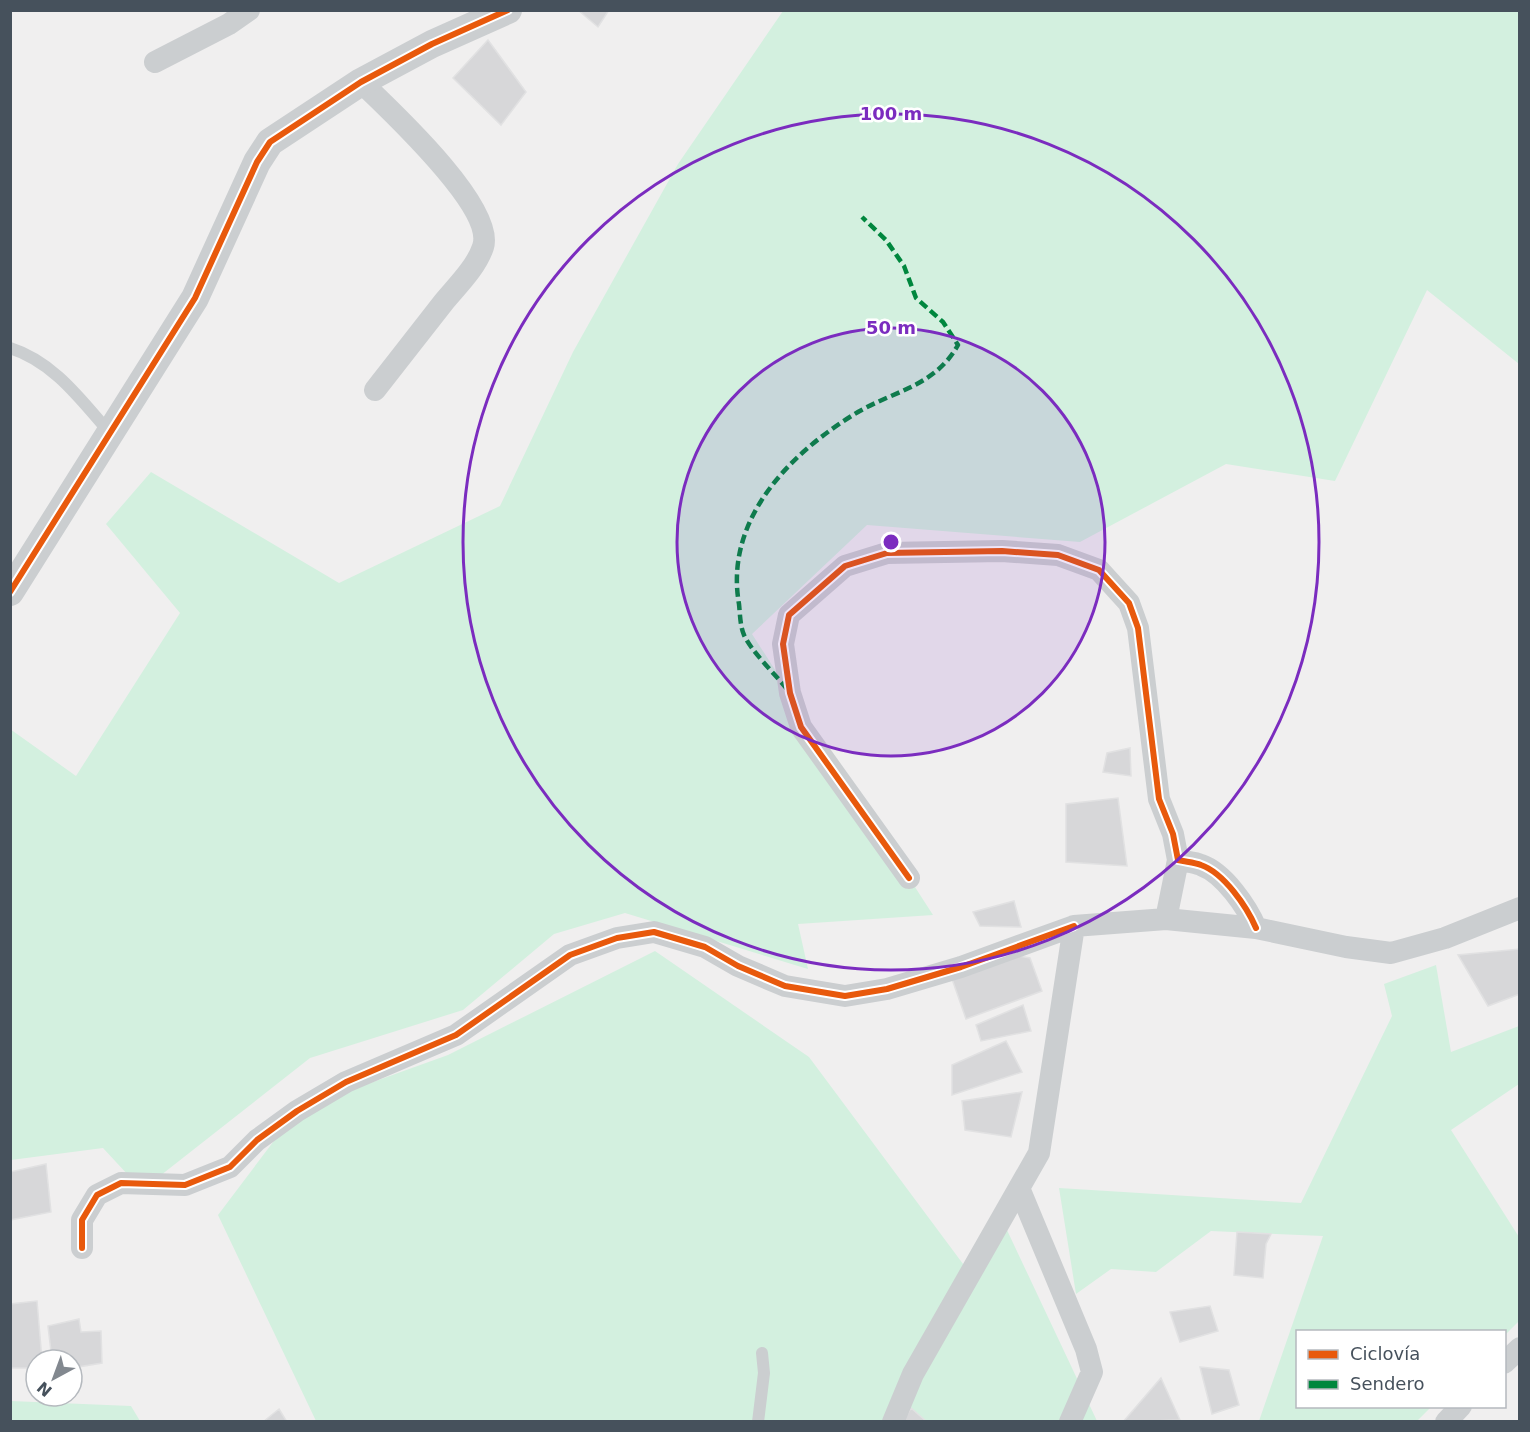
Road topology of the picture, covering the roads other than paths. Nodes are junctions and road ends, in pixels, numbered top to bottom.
1 (249, 10) edge
2 (508, 10) edge
3 (155, 62) dead end
4 (361, 82) junction
5 (10, 348) edge
6 (375, 390) dead end
7 (110, 433) junction
8 (10, 592) edge
9 (1178, 860) junction
10 (909, 878) dead end
11 (1520, 908) edge
12 (1167, 920) junction
13 (1074, 926) junction
14 (1256, 928) junction
15 (1019, 1188) junction
16 (82, 1248) dead end
17 (1520, 1348) edge
18 (762, 1353) dead end
19 (1506, 1361) edge
20 (1460, 1408) edge
21 (758, 1422) edge
22 (893, 1422) edge
23 (1070, 1422) edge
24 (1446, 1422) edge

1 - 3 street
2 - 4 street
4 - 6 street
4 - 7 street
5 - 7 lane
7 - 8 street
9 - 10 street
9 - 12 street
9 - 14 street
11 - 14 street
12 - 13 street
12 - 14 street
13 - 15 street
13 - 16 street
15 - 22 street
15 - 23 street
17 - 19 street
18 - 21 lane
20 - 24 street

